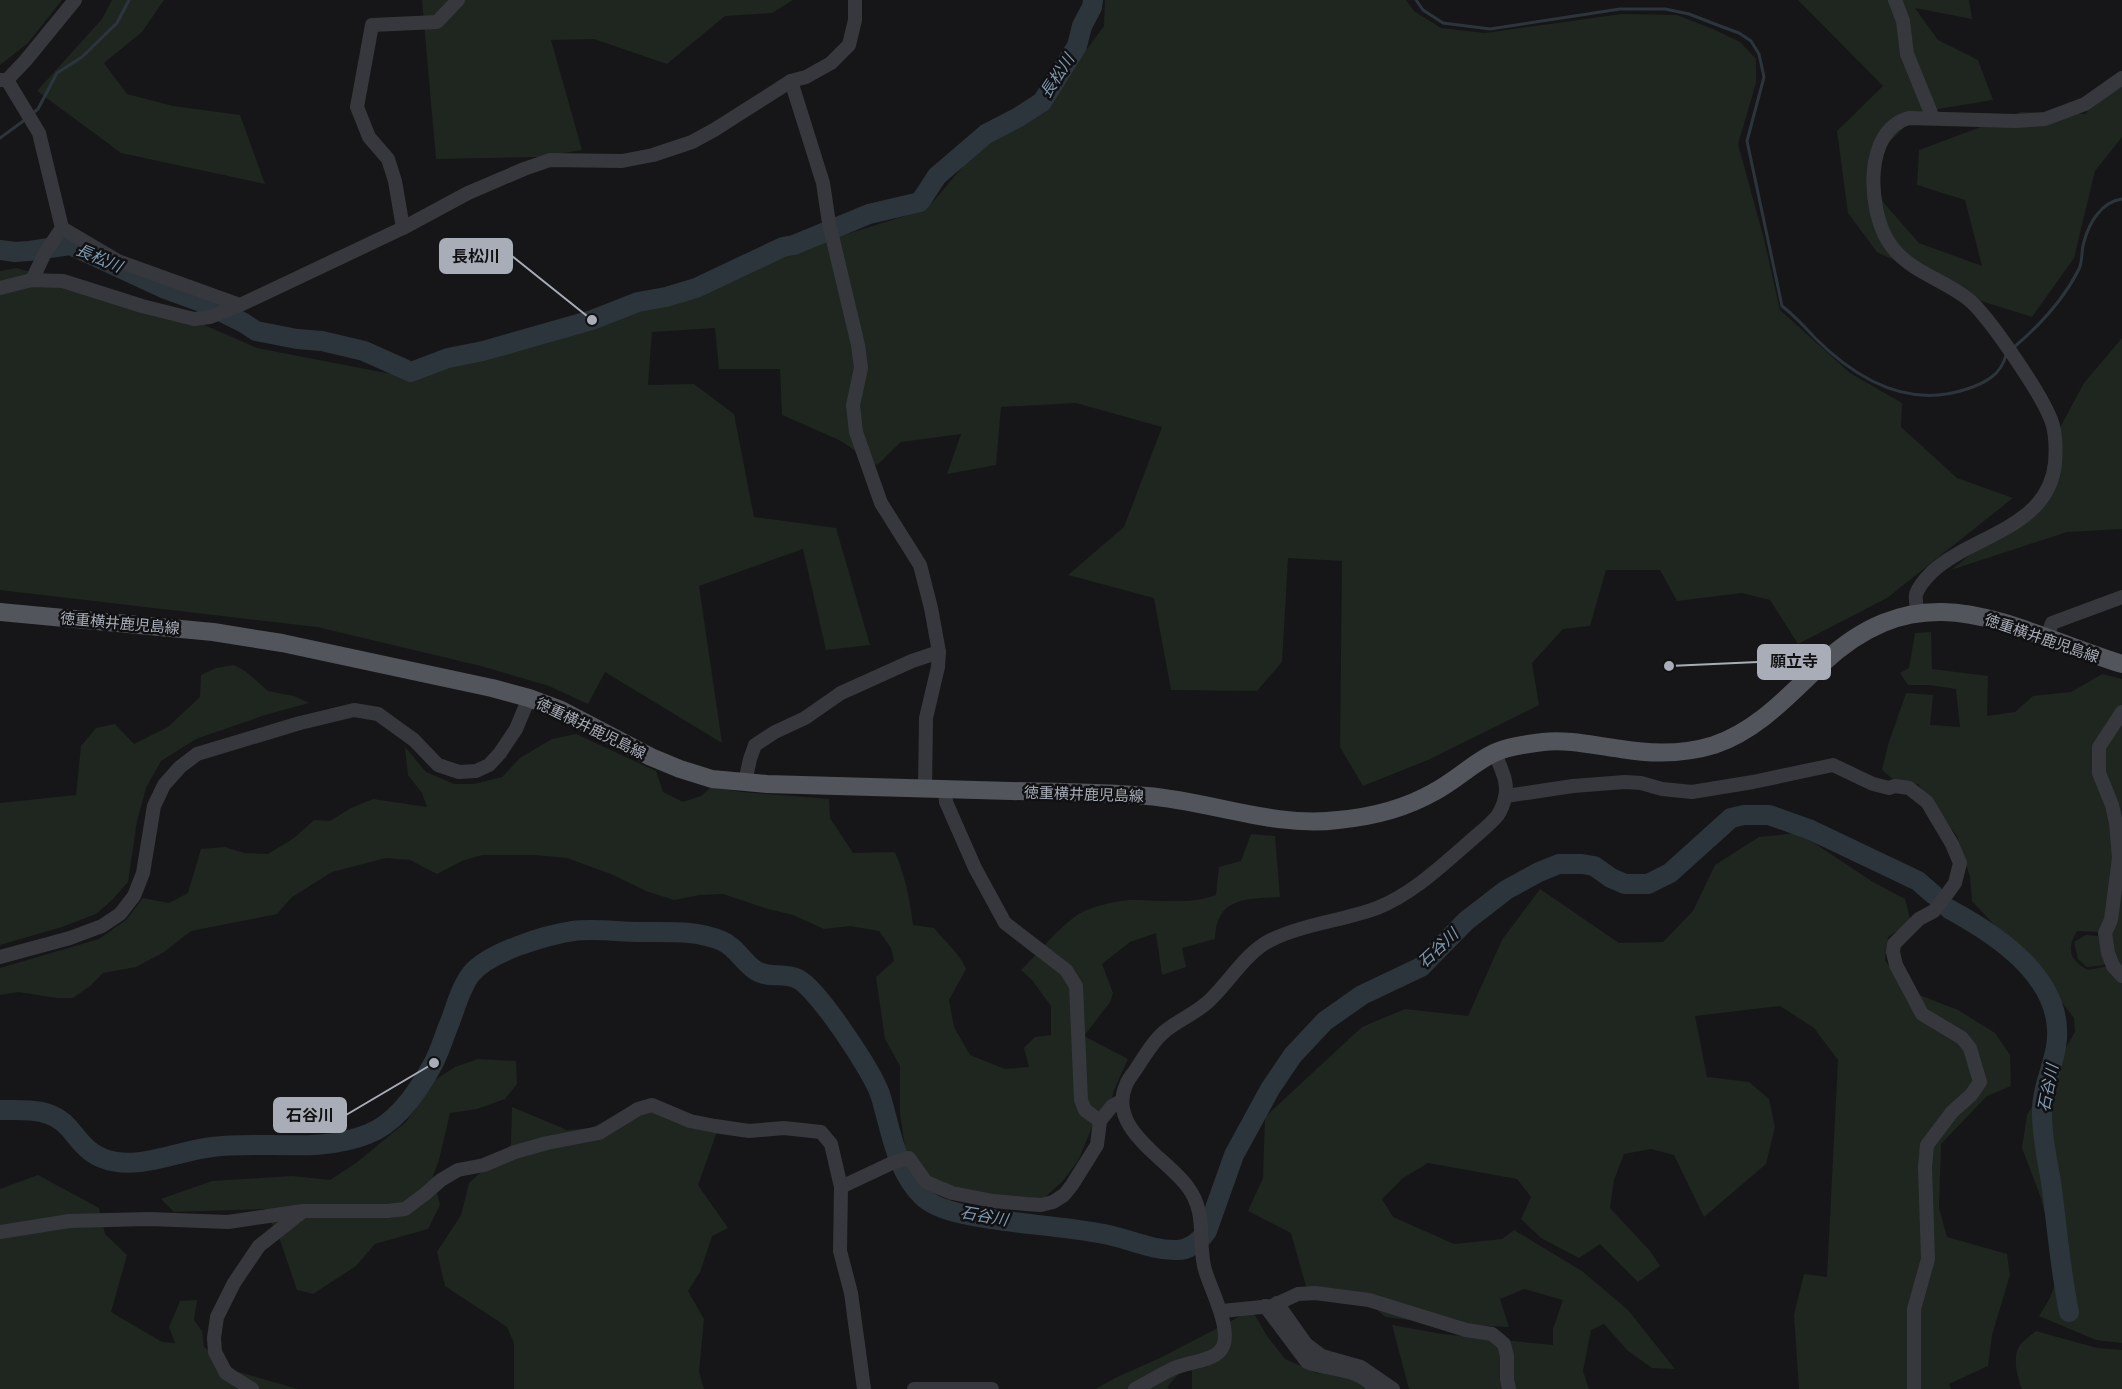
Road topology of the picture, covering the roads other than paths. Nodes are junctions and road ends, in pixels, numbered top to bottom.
1 (75, 0) edge
2 (458, 0) edge
3 (855, 0) edge
4 (1895, 0) edge
5 (2122, 78) edge
6 (3, 80) edge
7 (791, 81) junction
8 (1933, 118) junction
9 (403, 228) junction
10 (59, 232) junction
11 (32, 280) junction
12 (0, 288) edge
13 (236, 306) junction
14 (2122, 597) edge
15 (0, 612) edge
16 (1917, 612) junction
17 (2047, 637) junction
18 (939, 652) junction
19 (2122, 664) edge
20 (529, 698) junction
21 (2122, 712) edge
22 (1495, 753) junction
23 (745, 782) junction
24 (925, 788) junction
25 (945, 789) junction
26 (1506, 796) junction
27 (0, 957) edge
28 (2122, 976) edge
29 (1121, 1101) junction
30 (1100, 1121) junction
31 (841, 1187) junction
32 (303, 1211) junction
33 (0, 1232) edge
34 (1271, 1305) junction
35 (1222, 1311) junction
36 (252, 1389) edge
37 (864, 1389) edge
38 (914, 1389) edge
39 (992, 1389) edge
40 (1136, 1389) edge
41 (1374, 1389) edge
42 (1393, 1389) edge
43 (1509, 1389) edge
44 (1914, 1389) edge

1 - 6 street
2 - 9 street
3 - 7 street
4 - 8 street
5 - 8 street
6 - 10 street
7 - 9 street
7 - 18 street
8 - 16 street
9 - 13 street
10 - 11 street
10 - 13 street
11 - 12 street
11 - 13 street
14 - 17 street
15 - 20 main road, 徳重横井鹿児島線
16 - 17 main road, 徳重横井鹿児島線
16 - 22 main road, 徳重横井鹿児島線
17 - 19 main road, 徳重横井鹿児島線
18 - 23 street
18 - 24 street
20 - 23 main road, 徳重横井鹿児島線
20 - 27 street
21 - 28 street
22 - 25 main road, 徳重横井鹿児島線
22 - 26 street
23 - 24 main road, 徳重横井鹿児島線
24 - 25 main road, 徳重横井鹿児島線
25 - 30 street
26 - 29 street
26 - 44 street
29 - 30 street
29 - 35 street
30 - 31 street
31 - 32 street
31 - 37 street
32 - 33 street
32 - 36 street
34 - 35 street
34 - 41 street
34 - 42 street
34 - 43 street
35 - 40 street
38 - 39 street

